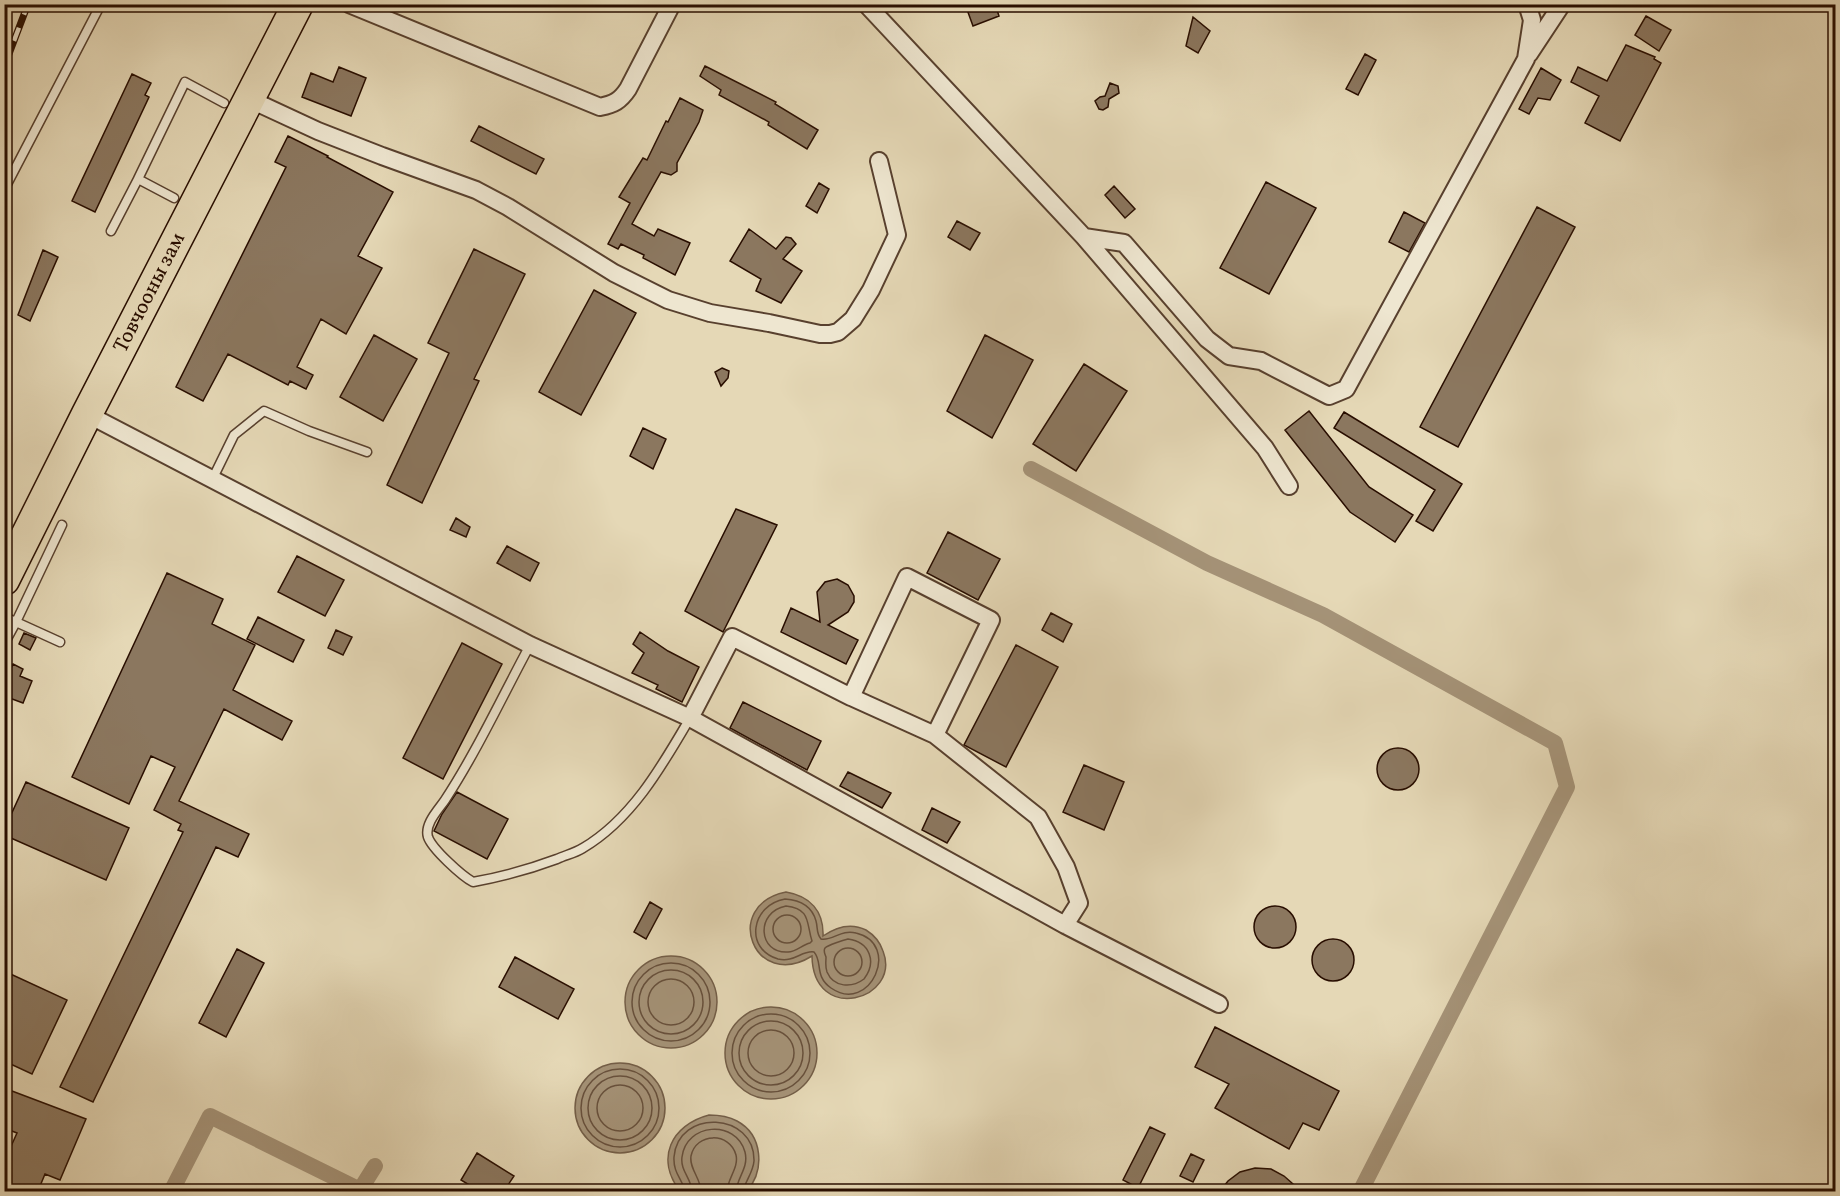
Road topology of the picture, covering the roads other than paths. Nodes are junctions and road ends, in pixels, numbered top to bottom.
1 (101, 4) edge
2 (275, 4) edge
3 (298, 4) edge
4 (350, 4) edge
5 (672, 4) edge
6 (866, 4) edge
7 (1527, 4) edge
8 (1562, 4) edge
9 (1526, 59) junction
10 (236, 101) junction
11 (879, 161) dead end
12 (138, 179) junction
13 (4, 190) edge
14 (174, 198) junction
15 (111, 231) dead end
16 (1084, 237) junction
17 (87, 414) junction
18 (368, 452) dead end
19 (212, 480) junction
20 (1289, 486) dead end
21 (62, 525) dead end
22 (4, 534) edge
23 (4, 580) edge
24 (4, 617) edge
25 (16, 622) junction
26 (60, 642) dead end
27 (4, 644) edge
28 (530, 645) junction
29 (851, 697) junction
30 (690, 718) junction
31 (935, 735) junction
32 (1065, 925) junction
33 (1220, 1004) dead end

1 - 13 lane
2 - 10 highway, Товчооны зам
3 - 10 highway, Товчооны зам
4 - 5 street
6 - 16 street
7 - 9 street
8 - 9 street
9 - 16 street
10 - 11 street
10 - 12 lane
10 - 14 highway, Товчооны зам
10 - 17 highway, Товчооны зам
12 - 14 lane
12 - 15 lane
14 - 22 highway, Товчооны зам
16 - 20 street
17 - 19 street
17 - 23 highway, Товчооны зам
18 - 19 lane
19 - 28 street
21 - 25 lane
24 - 25 lane
25 - 26 lane
25 - 27 lane
28 - 30 street
28 - 30 lane
29 - 30 street
29 - 31 street
29 - 31 street
30 - 32 street
31 - 32 street
32 - 33 street

